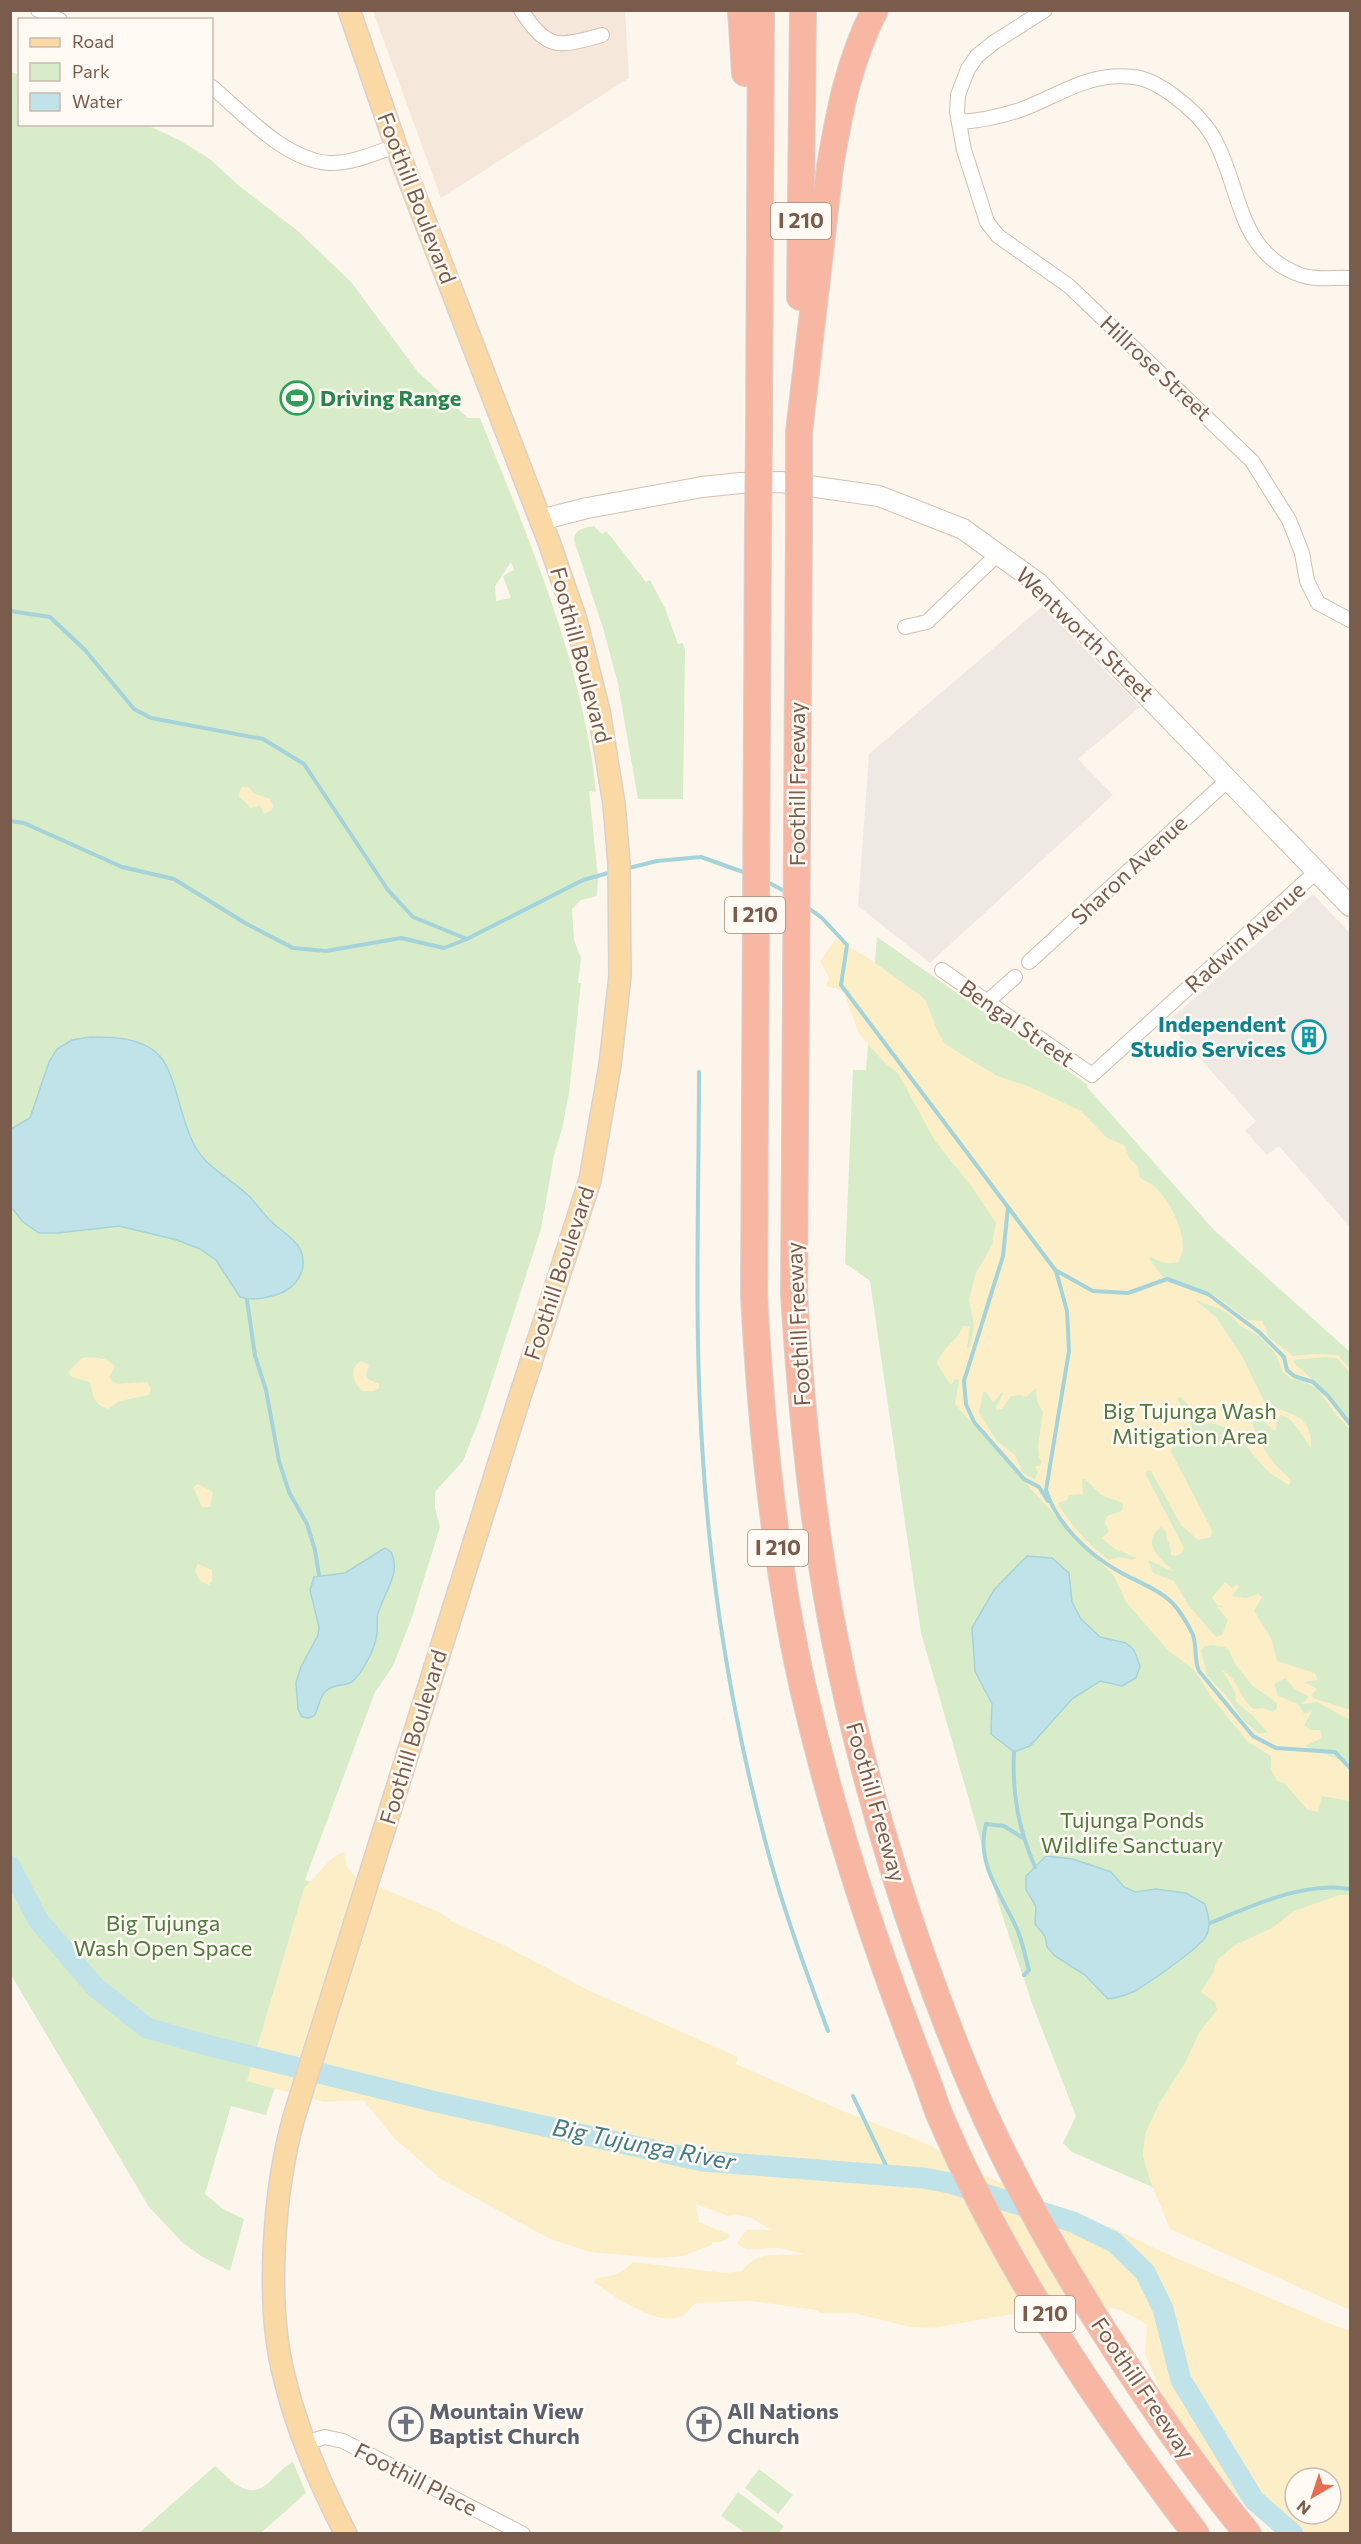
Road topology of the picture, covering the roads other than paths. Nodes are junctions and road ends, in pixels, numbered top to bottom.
1 (38, 10) edge
2 (349, 10) edge
3 (522, 10) edge
4 (741, 10) edge
5 (761, 10) edge
6 (802, 10) edge
7 (875, 10) edge
8 (1045, 10) edge
9 (56, 18) edge
10 (602, 35) dead end
11 (213, 88) edge
12 (959, 122) junction
13 (396, 146) junction
14 (1350, 278) edge
15 (760, 312) junction
16 (799, 432) junction
17 (540, 520) junction
18 (999, 553) junction
19 (1350, 620) edge
20 (905, 627) dead end
21 (1229, 779) junction
22 (1317, 871) junction
23 (1350, 906) edge
24 (1029, 962) dead end
25 (942, 970) dead end
26 (1015, 977) dead end
27 (987, 1002) junction
28 (1092, 1075) joint
29 (305, 2443) junction
30 (346, 2534) edge
31 (523, 2534) edge
32 (1196, 2534) edge
33 (1248, 2534) edge

1 - 9 street
2 - 13 main road, Foothill Boulevard
3 - 10 street
4 - 15 highway
5 - 15 highway, Foothill Freeway / I 210
6 - 16 highway, Foothill Freeway / I 210
7 - 16 highway
8 - 12 street, Hillrose Street
11 - 13 street
12 - 14 street
12 - 19 street, Hillrose Street
13 - 17 main road, Foothill Boulevard
15 - 32 highway, Foothill Freeway / I 210, bridge
16 - 33 highway, Foothill Freeway / I 210, bridge
17 - 18 main road, Wentworth Street
17 - 29 main road, Foothill Boulevard
18 - 20 street
18 - 21 main road, Wentworth Street
21 - 22 main road, Wentworth Street
21 - 24 street, Sharon Avenue
22 - 23 main road, Wentworth Street
22 - 28 street, Radwin Avenue
25 - 27 street, Bengal Street
26 - 27 street
27 - 28 street, Bengal Street
29 - 30 main road, Foothill Boulevard
29 - 31 street, Foothill Place

